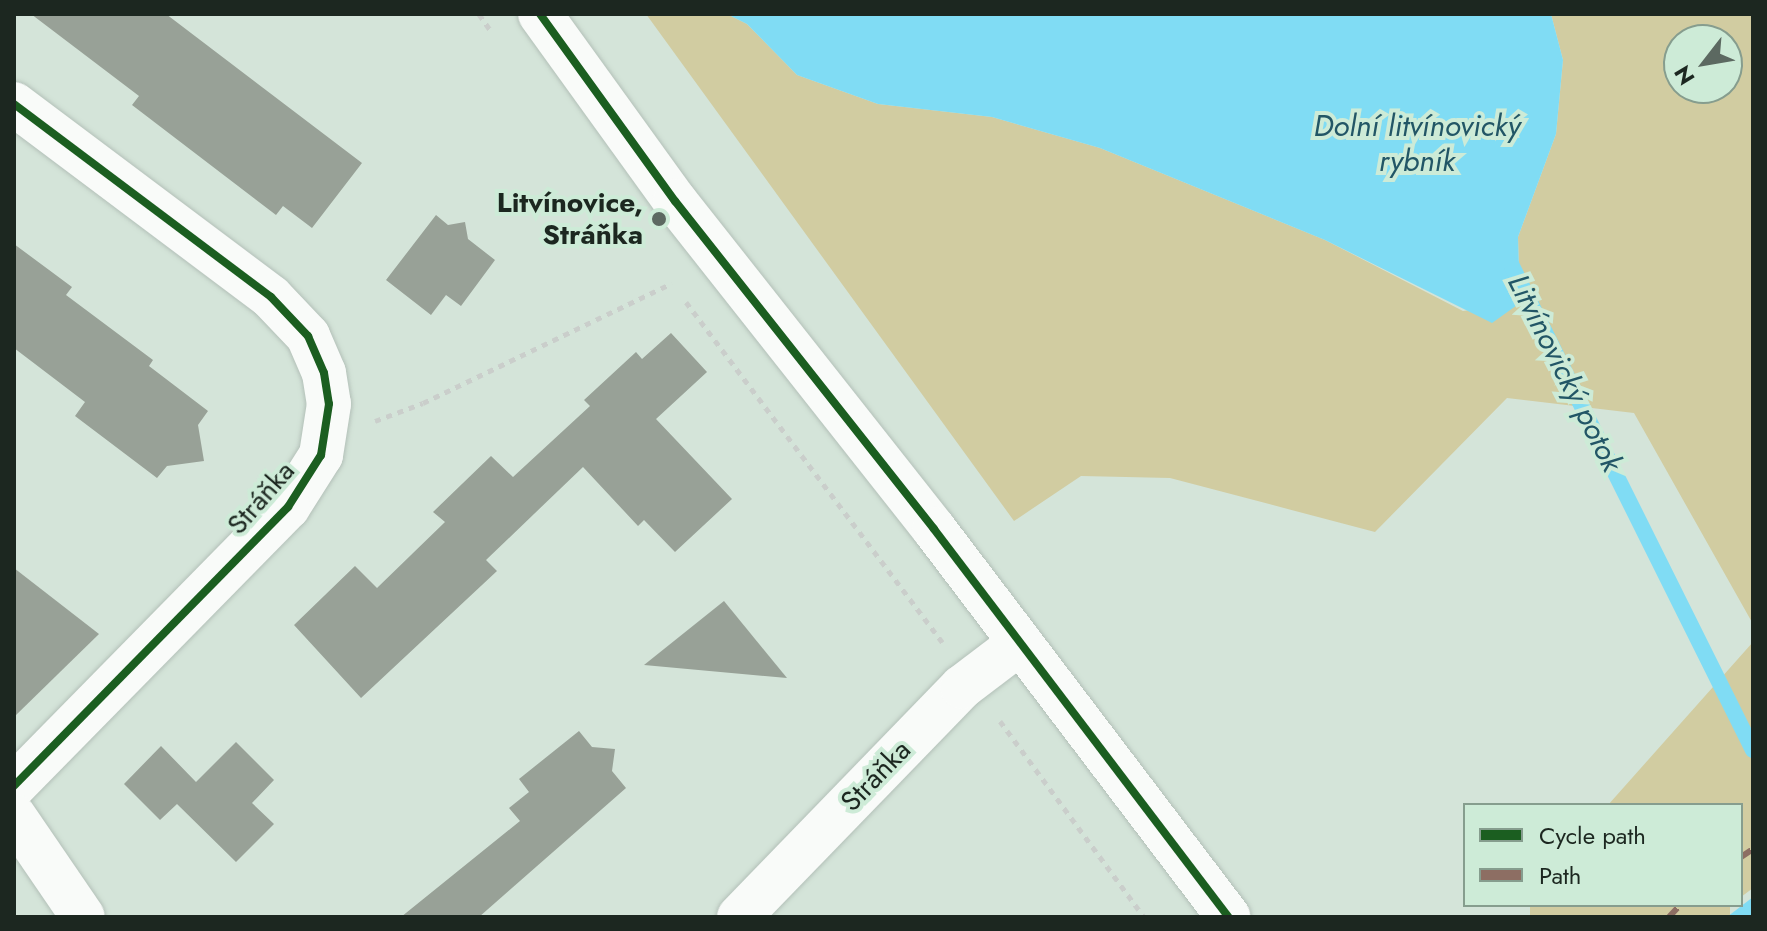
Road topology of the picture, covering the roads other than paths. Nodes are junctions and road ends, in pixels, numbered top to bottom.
1 (540, 14) edge
2 (14, 104) edge
3 (1020, 643) junction
4 (14, 786) edge
5 (14, 816) edge
6 (83, 917) edge
7 (739, 917) edge
8 (1228, 917) edge

1 - 3 street
2 - 4 street, Stráňka
3 - 7 street, Stráňka
3 - 8 street
5 - 6 street

